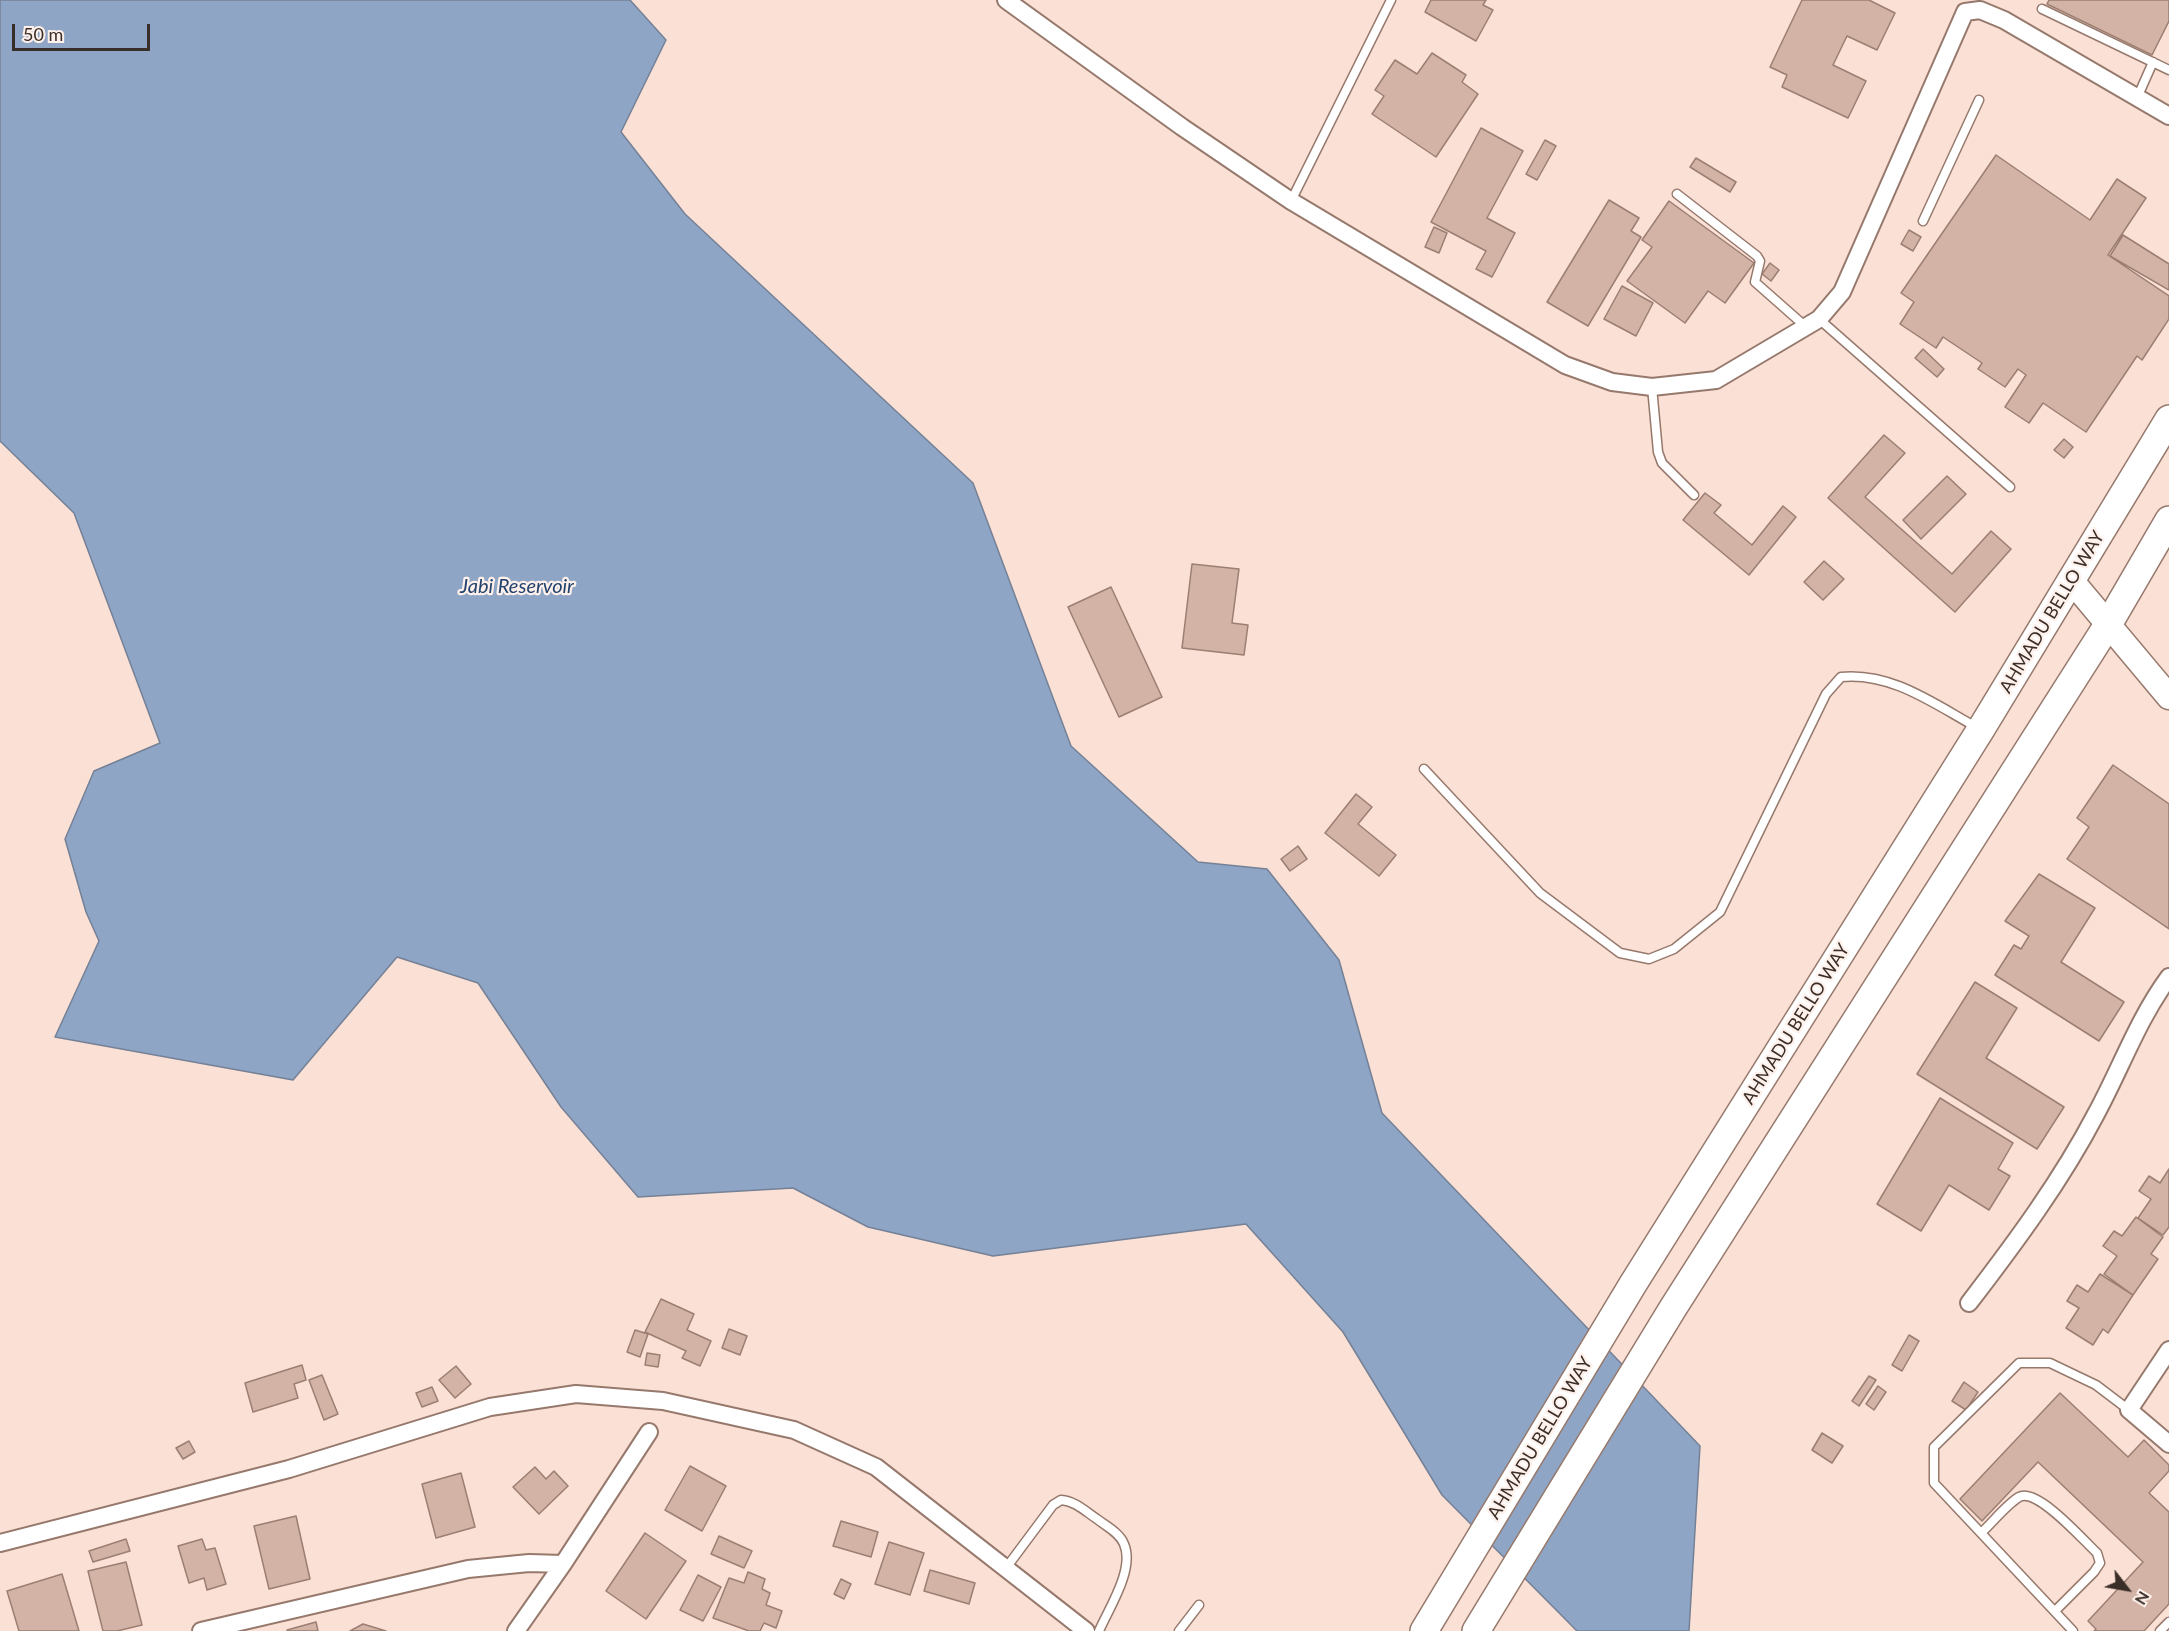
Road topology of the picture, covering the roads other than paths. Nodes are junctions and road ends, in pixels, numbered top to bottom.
1 (1006, 0) edge
2 (1391, 0) edge
3 (1965, 6) edge
4 (2042, 9) dead end
5 (2154, 63) junction
6 (2169, 70) edge
7 (2137, 98) junction
8 (1979, 100) dead end
9 (2169, 116) edge
10 (1677, 194) dead end
11 (1292, 201) junction
12 (1923, 221) dead end
13 (1813, 323) junction
14 (1652, 387) junction
15 (2169, 418) edge
16 (2010, 487) dead end
17 (1694, 495) dead end
18 (2169, 520) edge
19 (2071, 580) junction
20 (2109, 623) junction
21 (2169, 697) edge
22 (1981, 729) junction
23 (1424, 769) dead end
24 (2169, 977) edge
25 (1969, 1303) dead end
26 (2169, 1350) edge
27 (2129, 1410) junction
28 (649, 1431) dead end
29 (2169, 1444) edge
30 (1981, 1533) junction
31 (0, 1543) edge
32 (563, 1564) junction
33 (1006, 1568) junction
34 (1198, 1605) dead end
35 (2055, 1611) junction
36 (2169, 1622) edge
37 (201, 1631) edge
38 (516, 1631) edge
39 (1086, 1631) edge
40 (1099, 1631) edge
41 (1179, 1631) edge
42 (1424, 1631) edge
43 (1476, 1631) edge
44 (2073, 1631) edge
45 (2160, 1631) edge

1 - 11 street
2 - 11 lane
3 - 7 street
3 - 13 street
4 - 5 lane
5 - 6 lane
5 - 7 lane
7 - 9 street
8 - 12 lane
10 - 13 lane
11 - 14 street
13 - 14 street
13 - 16 lane
14 - 17 lane
15 - 19 main road, AHMADU BELLO WAY
18 - 20 main road
19 - 20 street
19 - 22 main road, AHMADU BELLO WAY
20 - 21 street
20 - 43 main road
22 - 23 lane
22 - 42 main road, AHMADU BELLO WAY
24 - 25 street
26 - 27 street
27 - 29 street
27 - 30 lane
28 - 32 street
30 - 35 lane
30 - 35 lane
31 - 33 street
32 - 37 street
32 - 38 street
33 - 39 street
33 - 40 lane
34 - 41 lane
35 - 44 lane
36 - 45 lane

